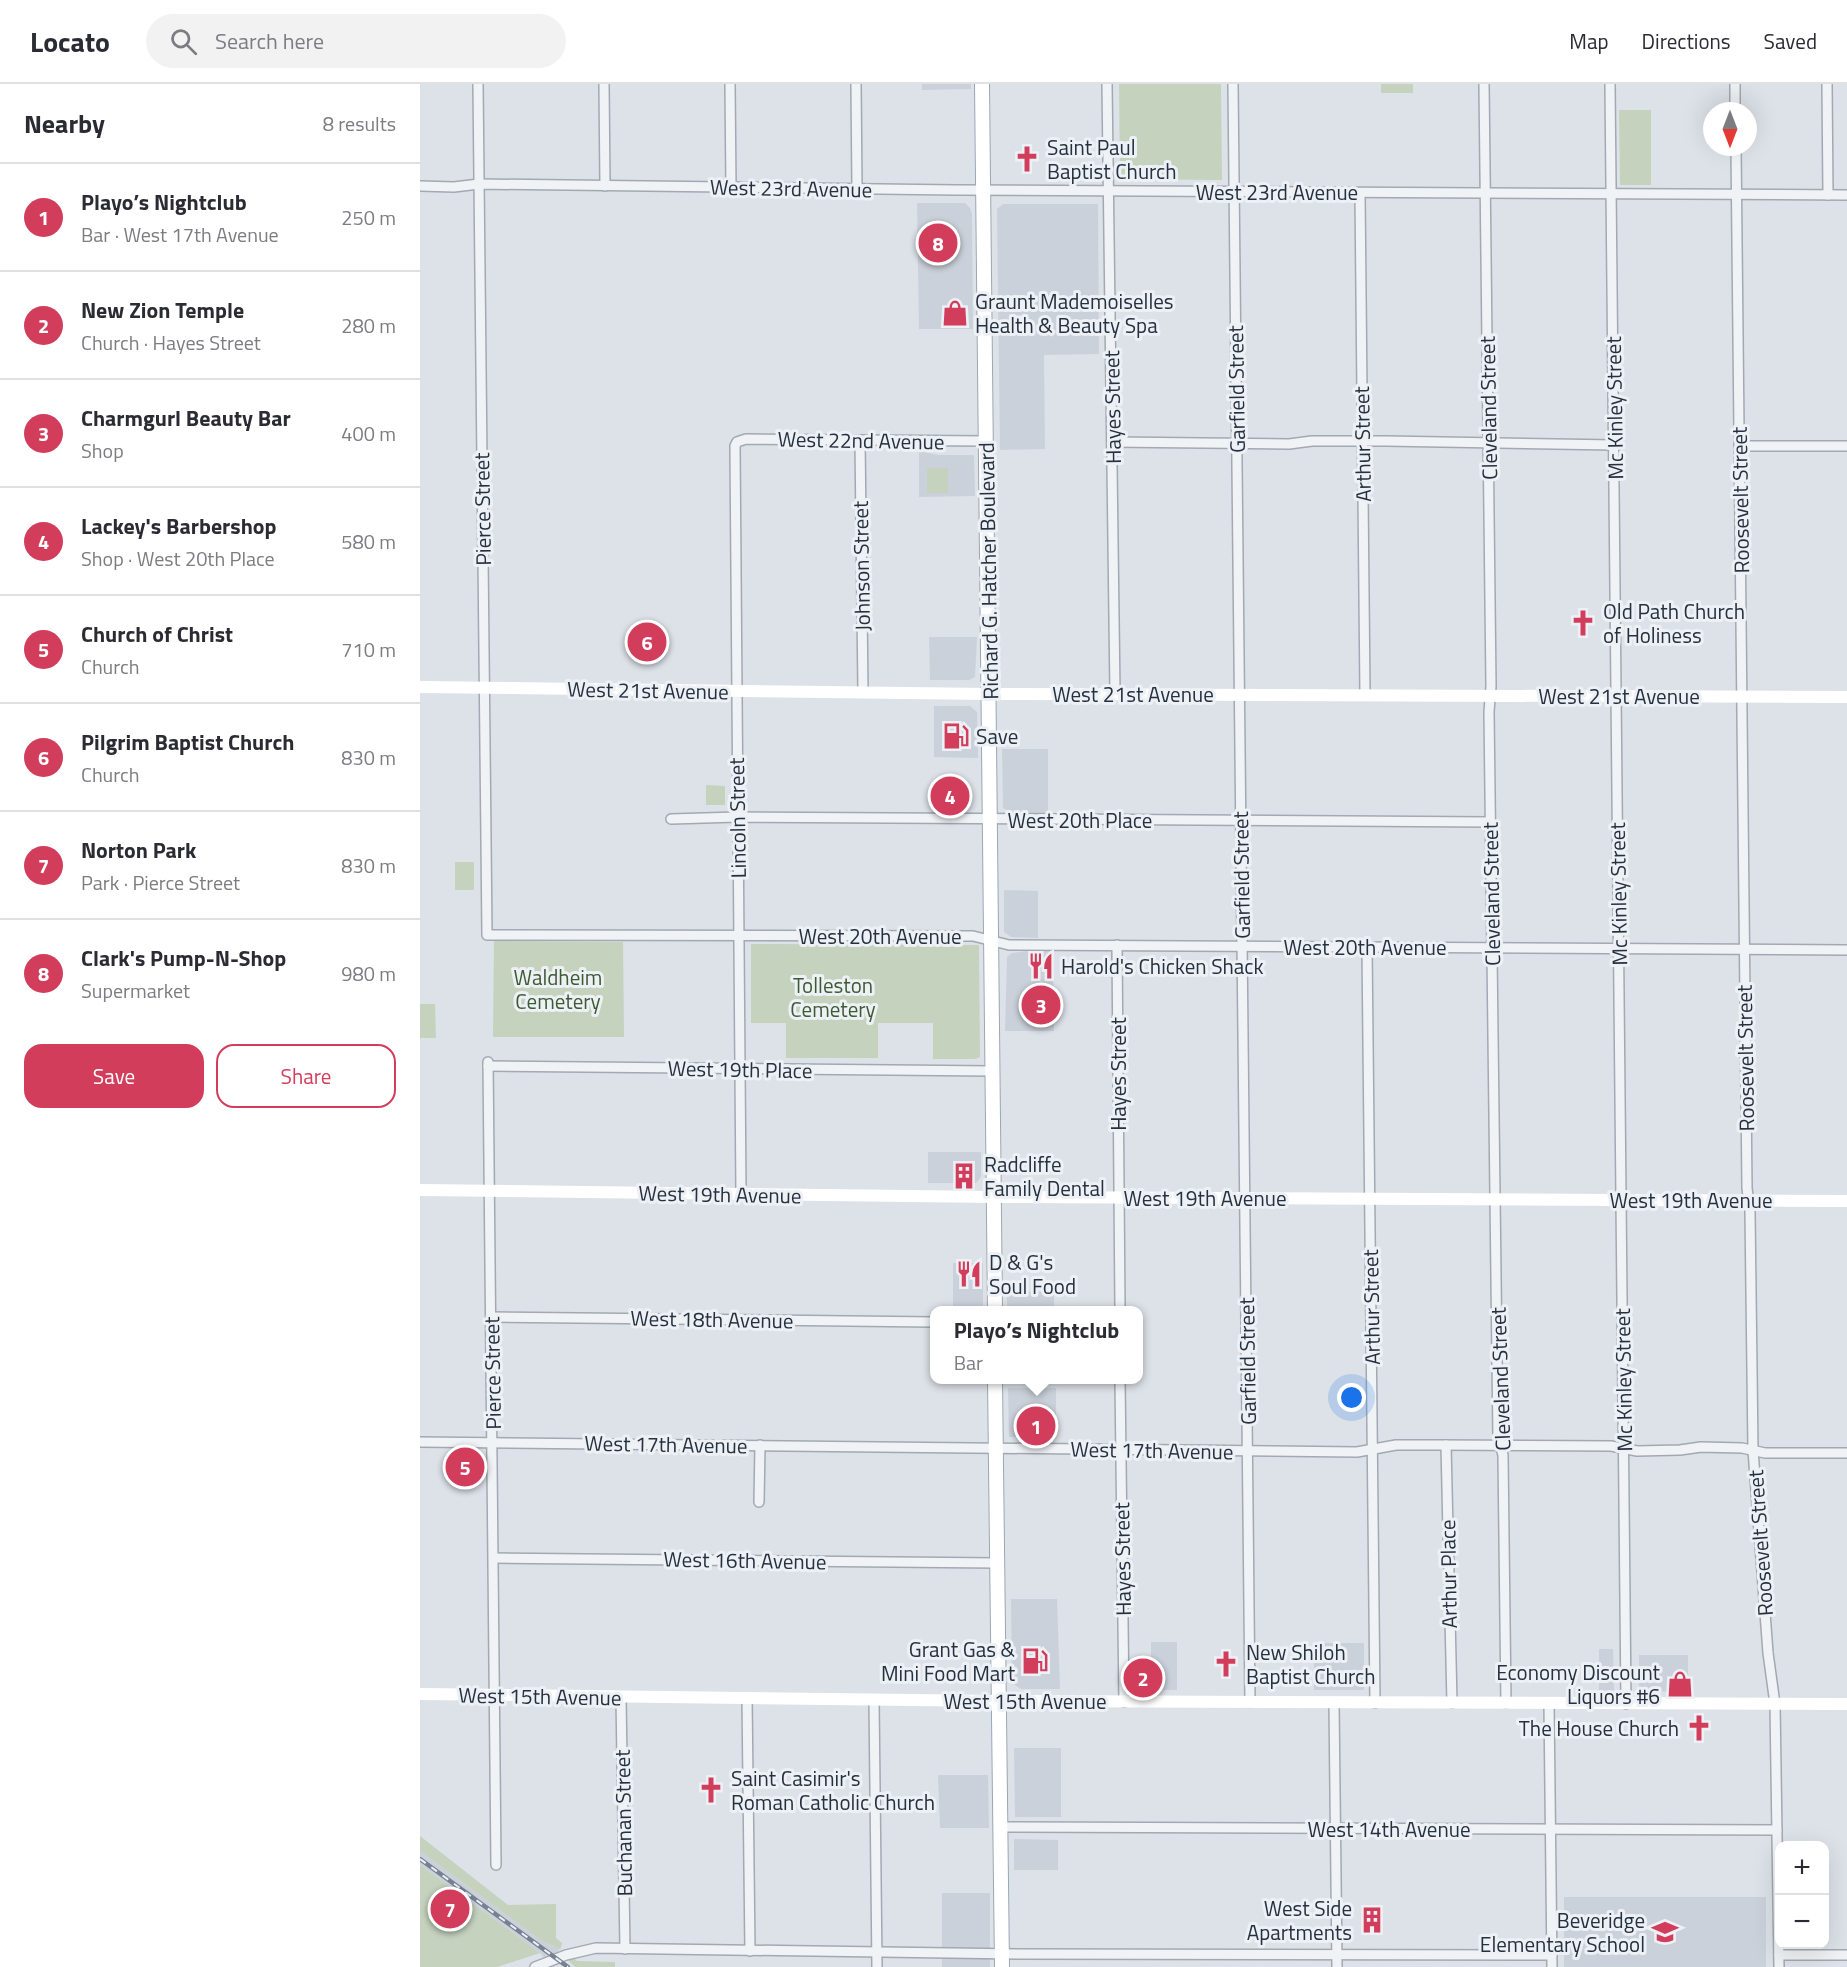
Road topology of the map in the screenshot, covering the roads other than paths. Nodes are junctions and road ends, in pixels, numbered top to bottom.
1 (478, 84) edge
2 (604, 84) edge
3 (730, 84) edge
4 (856, 84) edge
5 (982, 84) edge
6 (1107, 84) edge
7 (1233, 84) edge
8 (1484, 84) edge
9 (1610, 84) edge
10 (1735, 84) edge
11 (1827, 84) edge
12 (1735, 102) edge
13 (1736, 156) edge
14 (479, 184) junction
15 (420, 186) edge
16 (605, 186) junction
17 (731, 188) junction
18 (857, 189) junction
19 (983, 190) junction
20 (1109, 191) junction
21 (1234, 192) junction
22 (1360, 193) junction
23 (1485, 194) junction
24 (1611, 194) junction
25 (1736, 195) junction
26 (1828, 195) junction
27 (1847, 195) edge
28 (860, 440) junction
29 (986, 441) junction
30 (737, 442) joint
31 (1112, 442) junction
32 (1362, 442) junction
33 (1237, 443) junction
34 (1488, 444) junction
35 (1614, 445) junction
36 (1739, 446) junction
37 (1847, 446) edge
38 (420, 687) edge
39 (484, 688) junction
40 (736, 691) junction
41 (862, 692) junction
42 (989, 694) junction
43 (1115, 694) junction
44 (1240, 695) junction
45 (1365, 695) junction
46 (1490, 696) junction
47 (1616, 696) junction
48 (1742, 696) junction
49 (1847, 697) edge
50 (737, 817) junction
51 (671, 819) dead end
52 (990, 820) junction
53 (1241, 820) junction
54 (1490, 822) junction
55 (487, 935) joint
56 (739, 936) junction
57 (991, 941) junction
58 (1117, 945) junction
59 (1242, 946) junction
60 (1367, 947) junction
61 (1492, 948) junction
62 (1619, 948) junction
63 (1744, 949) junction
64 (1847, 950) edge
65 (488, 1064) joint
66 (741, 1069) junction
67 (992, 1071) junction
68 (420, 1190) edge
69 (490, 1191) junction
70 (741, 1194) junction
71 (993, 1197) junction
72 (1119, 1197) junction
73 (1245, 1198) junction
74 (1370, 1198) junction
75 (1496, 1199) junction
76 (1621, 1200) junction
77 (1748, 1200) junction
78 (1847, 1201) edge
79 (995, 1306) edge
80 (1120, 1306) edge
81 (491, 1317) junction
82 (930, 1322) edge
83 (996, 1384) edge
84 (1120, 1384) edge
85 (420, 1442) edge
86 (492, 1443) junction
87 (760, 1445) junction
88 (1446, 1445) junction
89 (1500, 1445) junction
90 (996, 1448) junction
91 (1120, 1449) junction
92 (1372, 1449) junction
93 (1624, 1449) junction
94 (1753, 1450) junction
95 (1248, 1451) junction
96 (1847, 1453) edge
97 (759, 1502) dead end
98 (494, 1558) junction
99 (997, 1563) junction
100 (420, 1694) edge
101 (494, 1695) junction
102 (621, 1697) junction
103 (747, 1698) junction
104 (874, 1700) junction
105 (999, 1701) junction
106 (1124, 1702) junction
107 (1250, 1702) junction
108 (1334, 1702) junction
109 (1376, 1703) junction
110 (1452, 1703) junction
111 (1506, 1703) junction
112 (1549, 1703) junction
113 (1626, 1704) junction
114 (1775, 1704) junction
115 (1847, 1704) edge
116 (1000, 1827) junction
117 (1336, 1828) junction
118 (1550, 1830) junction
119 (1777, 1830) junction
120 (496, 1865) dead end
121 (625, 1948) junction
122 (750, 1951) junction
123 (877, 1952) junction
124 (1337, 1954) junction
125 (1552, 1955) junction
126 (1779, 1955) junction
127 (1847, 1955) edge
128 (1002, 1960) edge
129 (535, 1967) edge
130 (877, 1967) edge
131 (1337, 1967) edge
132 (1552, 1967) edge
133 (1779, 1967) edge

1 - 14 street, Pierce Street
2 - 16 street
3 - 17 street
4 - 18 street
5 - 19 main road, Richard G. Hatcher Boulevard
6 - 20 street, Hayes Street
7 - 21 street, Garfield Street
8 - 23 street, Cleveland Street
9 - 24 street, Mc Kinley Street
10 - 12 street
11 - 26 street
13 - 25 street, Roosevelt Street
14 - 15 street, West 23rd Avenue
14 - 16 street, West 23rd Avenue
14 - 39 street, Pierce Street
16 - 17 street, West 23rd Avenue
17 - 18 street, West 23rd Avenue
18 - 19 street, West 23rd Avenue
19 - 20 street, West 23rd Avenue
19 - 29 main road, Richard G. Hatcher Boulevard
20 - 21 street, West 23rd Avenue
20 - 31 street, Hayes Street
21 - 22 street, West 23rd Avenue
21 - 33 street, Garfield Street
22 - 23 street, West 23rd Avenue
22 - 32 street, Arthur Street
23 - 24 street, West 23rd Avenue
23 - 34 street, Cleveland Street
24 - 25 street, West 23rd Avenue
24 - 35 street, Mc Kinley Street
25 - 26 street, West 23rd Avenue
25 - 36 street, Roosevelt Street
26 - 27 street, West 23rd Avenue
28 - 29 street, West 22nd Avenue
28 - 30 street, West 22nd Avenue
28 - 41 street, Johnson Street
29 - 42 main road, Richard G. Hatcher Boulevard
30 - 40 street, Lincoln Street
31 - 33 street
31 - 43 street, Hayes Street
32 - 33 street
32 - 34 street
32 - 45 street, Arthur Street
33 - 44 street, Garfield Street
34 - 35 street
34 - 46 street, Cleveland Street
35 - 47 street, Mc Kinley Street
36 - 37 street
36 - 48 street, Roosevelt Street
38 - 39 street, West 21st Avenue
39 - 40 street, West 21st Avenue
39 - 55 street, Pierce Street
40 - 41 street, West 21st Avenue
40 - 50 street, Lincoln Street
41 - 42 street, West 21st Avenue
42 - 43 street, West 21st Avenue
42 - 52 main road, Richard G. Hatcher Boulevard
43 - 44 street, West 21st Avenue
44 - 45 street, West 21st Avenue
44 - 53 street, Garfield Street
45 - 46 street, West 21st Avenue
46 - 47 street, West 21st Avenue
46 - 54 street, Cleveland Street
47 - 48 street, West 21st Avenue
47 - 62 street, Mc Kinley Street
48 - 49 street, West 21st Avenue
48 - 63 street, Roosevelt Street
50 - 51 street, West 20th Place
50 - 52 street, West 20th Place
50 - 56 street, Lincoln Street
52 - 53 street, West 20th Place
52 - 57 main road, Richard G. Hatcher Boulevard
53 - 54 street, West 20th Place
53 - 59 street, Garfield Street
54 - 61 street, Cleveland Street
55 - 56 street, West 20th Avenue
56 - 57 street, West 20th Avenue
56 - 66 street, Lincoln Street
57 - 58 street, West 20th Avenue
57 - 67 main road, Richard G. Hatcher Boulevard
58 - 59 street, West 20th Avenue
58 - 72 street, Hayes Street
59 - 60 street, West 20th Avenue
59 - 73 street, Garfield Street
60 - 61 street, West 20th Avenue
60 - 74 street, Arthur Street
61 - 62 street, West 20th Avenue
61 - 75 street, Cleveland Street
62 - 63 street, West 20th Avenue
62 - 76 street, Mc Kinley Street
63 - 64 street, West 20th Avenue
63 - 77 street, Roosevelt Street
65 - 66 street, West 19th Place
65 - 69 street, Pierce Street
66 - 67 street, West 19th Place
66 - 70 street, Lincoln Street
67 - 71 main road, Richard G. Hatcher Boulevard
68 - 69 street, West 19th Avenue
69 - 70 street, West 19th Avenue
69 - 81 street, Pierce Street
70 - 71 street, West 19th Avenue
71 - 72 street, West 19th Avenue
71 - 79 main road, Richard G. Hatcher Boulevard
72 - 73 street, West 19th Avenue
72 - 80 street, Hayes Street
73 - 74 street, West 19th Avenue
73 - 95 street, Garfield Street
74 - 75 street, West 19th Avenue
74 - 92 street, Arthur Street
75 - 76 street, West 19th Avenue
75 - 89 street, Cleveland Street
76 - 77 street, West 19th Avenue
76 - 93 street, Mc Kinley Street
77 - 78 street, West 19th Avenue
77 - 94 street, Roosevelt Street
81 - 82 street, West 18th Avenue
81 - 86 street, Pierce Street
83 - 90 main road
84 - 91 street, Hayes Street
85 - 86 street, West 17th Avenue
86 - 87 street, West 17th Avenue
86 - 98 street, Pierce Street
87 - 90 street, West 17th Avenue
87 - 97 street
88 - 89 street, West 17th Avenue
88 - 92 street, West 17th Avenue
88 - 110 street, Arthur Place
89 - 93 street, West 17th Avenue
89 - 111 street, Cleveland Street
90 - 91 street, West 17th Avenue
90 - 99 main road
91 - 95 street, West 17th Avenue
91 - 106 street, Hayes Street
92 - 95 street, West 17th Avenue
92 - 109 street, Arthur Street
93 - 94 street, West 17th Avenue
93 - 113 street, Mc Kinley Street
94 - 96 street, West 17th Avenue
94 - 114 street, Roosevelt Street
95 - 107 street, Garfield Street
98 - 99 street, West 16th Avenue
98 - 101 street, Pierce Street
99 - 105 main road
100 - 101 street, West 15th Avenue
101 - 102 street, West 15th Avenue
101 - 120 street, Pierce Street
102 - 103 street, West 15th Avenue
102 - 121 street, Buchanan Street
103 - 104 street, West 15th Avenue
103 - 122 street
104 - 105 street, West 15th Avenue
104 - 123 street
105 - 106 street, West 15th Avenue
105 - 116 main road
106 - 107 street, West 15th Avenue
107 - 108 street, West 15th Avenue
108 - 109 street, West 15th Avenue
108 - 117 street
109 - 110 street, West 15th Avenue
110 - 111 street, West 15th Avenue
111 - 112 street, West 15th Avenue
112 - 113 street, West 15th Avenue
112 - 118 street
113 - 114 street, West 15th Avenue
114 - 115 street, West 15th Avenue
114 - 119 street, Roosevelt Street
116 - 117 street, West 14th Avenue
116 - 128 main road
117 - 118 street, West 14th Avenue
117 - 124 street
118 - 119 street, West 14th Avenue
118 - 125 street
119 - 126 street, Roosevelt Street
121 - 122 street
121 - 129 street
122 - 123 street
123 - 128 street
123 - 130 street
124 - 125 street
124 - 128 street
124 - 131 street
125 - 132 street
126 - 127 street
126 - 133 street, Roosevelt Street

